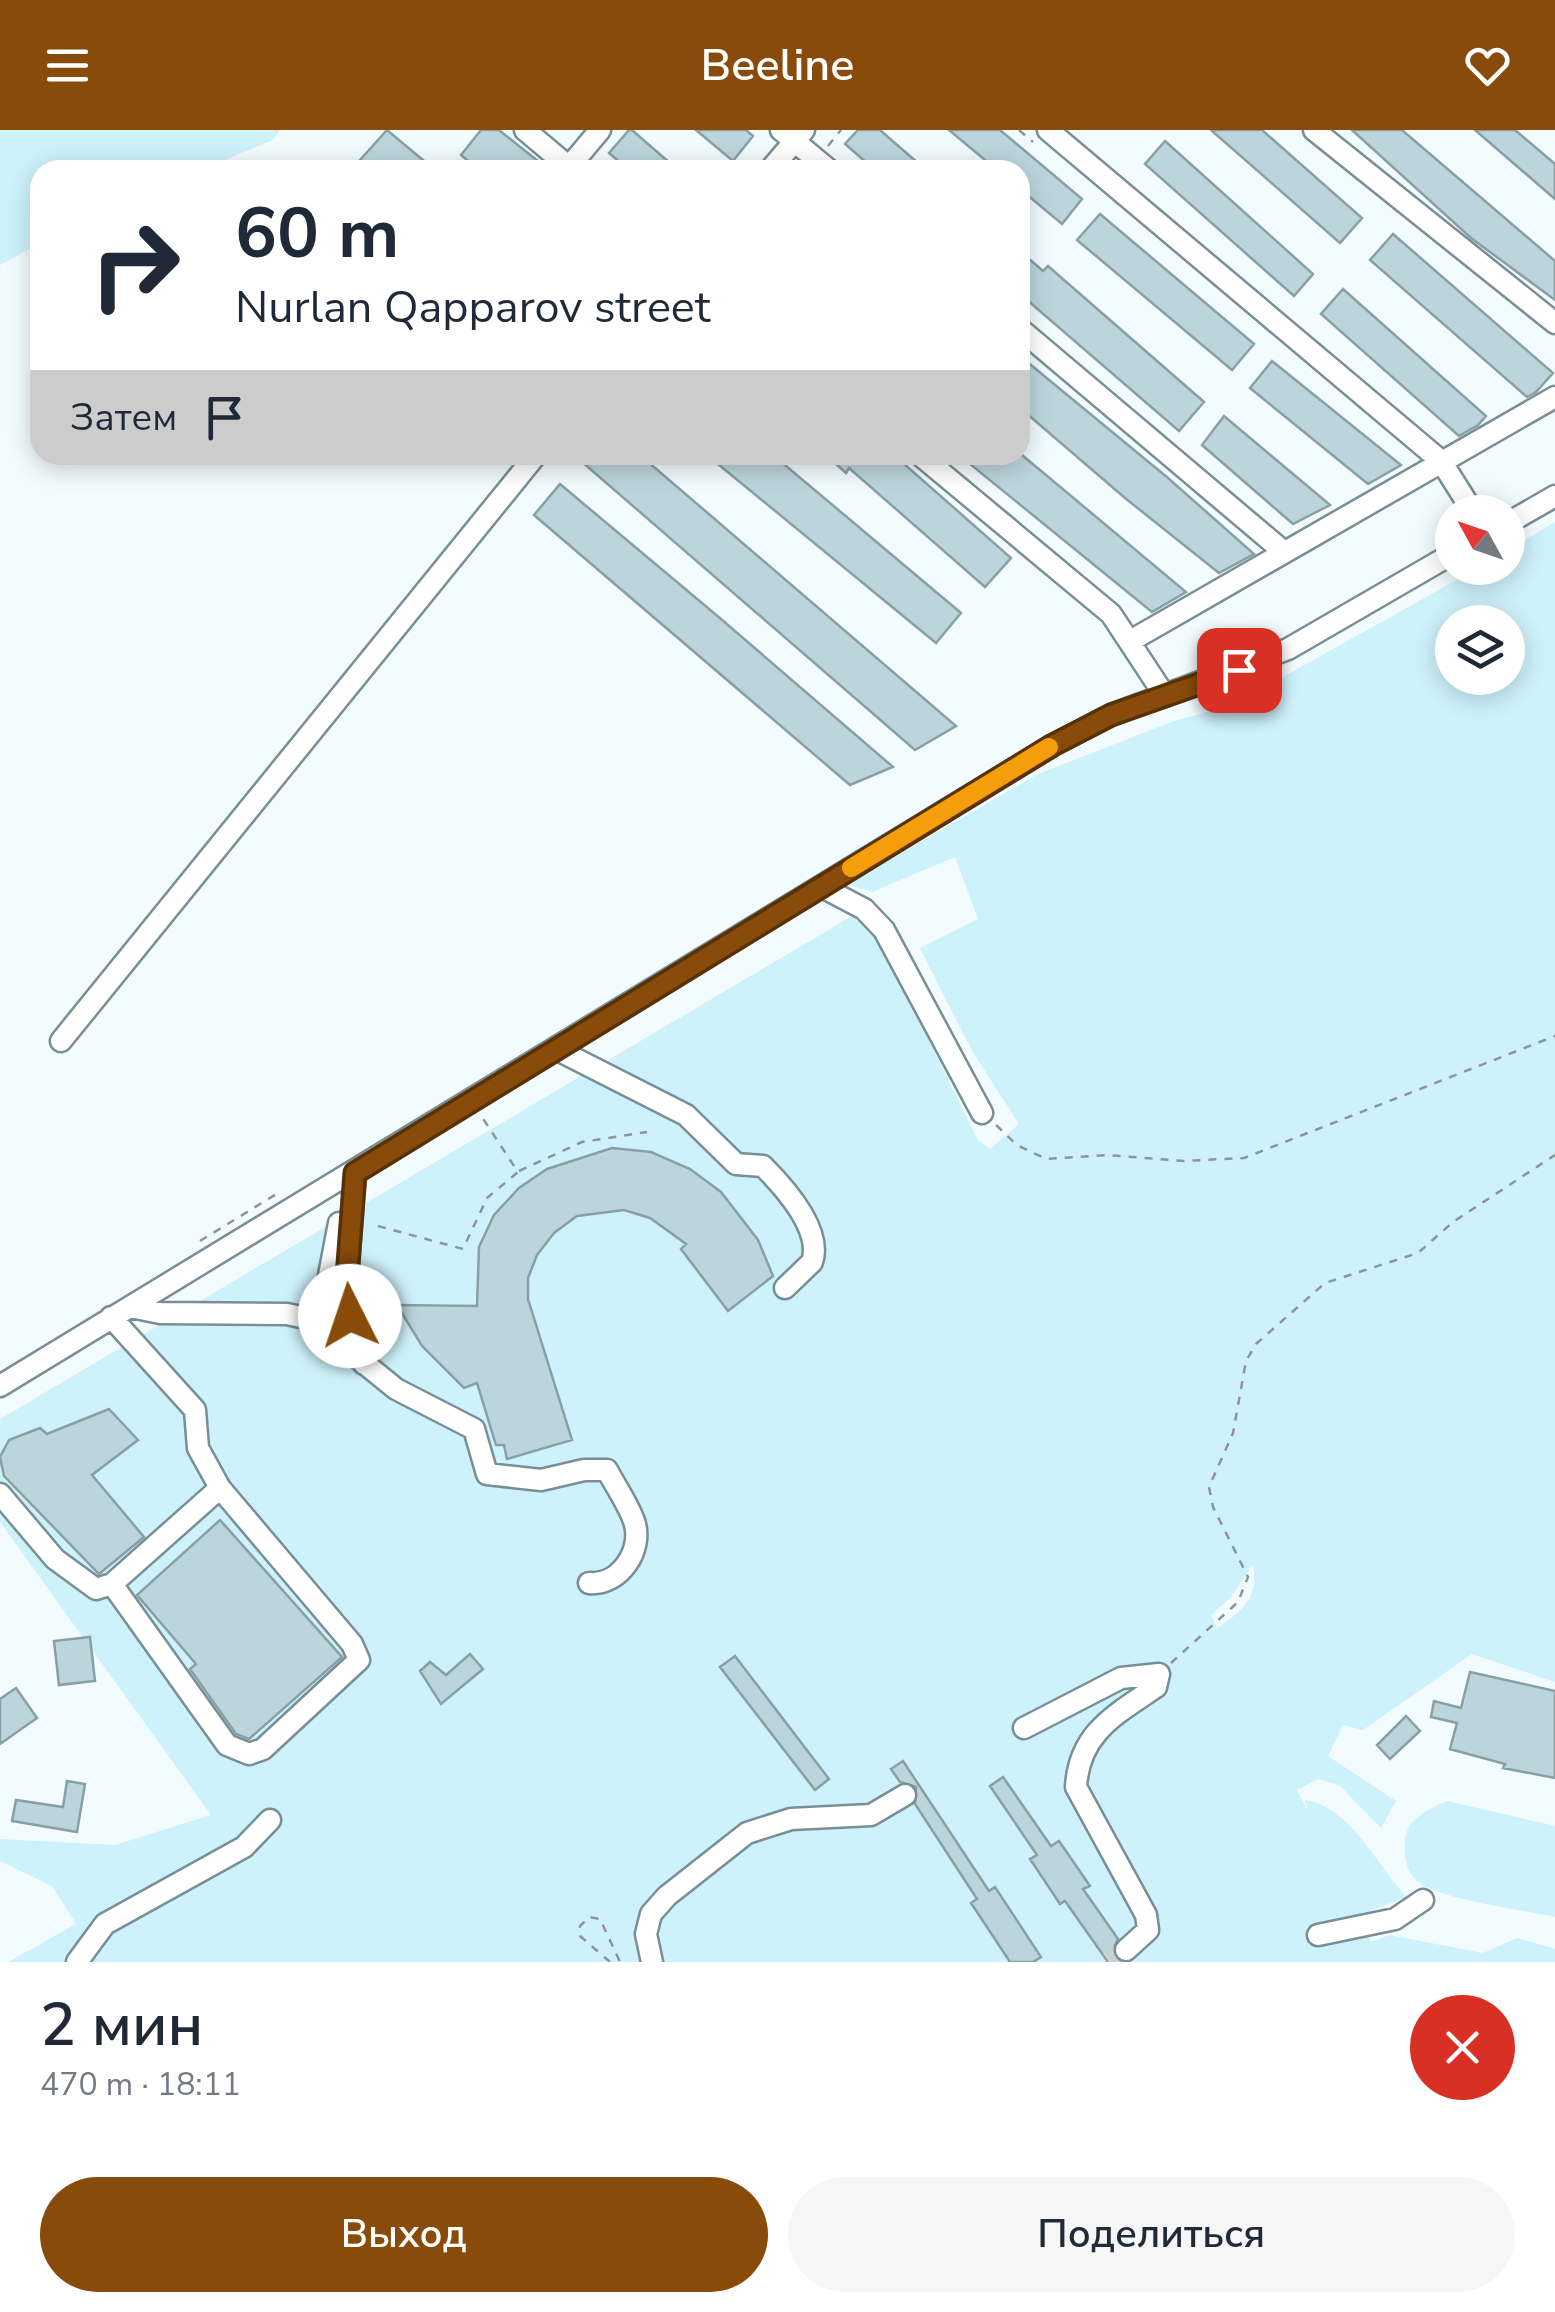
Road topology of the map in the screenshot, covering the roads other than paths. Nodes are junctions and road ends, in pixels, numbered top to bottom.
1 (526, 130) edge
2 (600, 130) edge
3 (1048, 130) edge
4 (1314, 130) edge
5 (793, 134) edge
6 (562, 160) edge
7 (577, 160) edge
8 (776, 160) edge
9 (818, 160) edge
10 (1555, 323) edge
11 (1030, 337) edge
12 (1555, 397) edge
13 (1441, 461) junction
14 (528, 465) edge
15 (932, 465) edge
16 (1462, 495) edge
17 (1555, 496) edge
18 (1525, 513) edge
19 (1284, 552) junction
20 (1435, 564) edge
21 (1132, 640) junction
22 (1165, 696) junction
23 (822, 887) junction
24 (61, 1041) dead end
25 (556, 1049) junction
26 (982, 1112) road end
27 (348, 1177) junction
28 (785, 1288) dead end
29 (131, 1306) junction
30 (111, 1317) junction
31 (310, 1319) junction
32 (365, 1366) junction
33 (0, 1386) edge
34 (220, 1488) junction
35 (0, 1494) edge
36 (589, 1583) dead end
37 (112, 1584) junction
38 (1024, 1728) dead end
39 (905, 1794) dead end
40 (270, 1820) dead end
41 (1424, 1900) dead end
42 (1318, 1935) dead end
43 (1126, 1950) tunnel mouth
44 (77, 1962) edge
45 (652, 1962) edge

1 - 6 street
2 - 7 street
3 - 13 street
4 - 10 street
5 - 8 street
5 - 9 street
11 - 19 street
12 - 13 street
13 - 16 street
13 - 19 street
14 - 24 street
15 - 21 street
17 - 18 street
19 - 21 street
20 - 22 street
21 - 22 street
22 - 23 street
23 - 25 street
23 - 26 street
25 - 27 street
25 - 28 street
27 - 29 street
27 - 31 street
27 - 32 street
29 - 30 street
29 - 31 street
30 - 33 street
30 - 34 street
31 - 32 street
32 - 36 street
34 - 37 street
34 - 37 street
35 - 37 street
38 - 43 street
39 - 45 street
40 - 44 street
41 - 42 street

